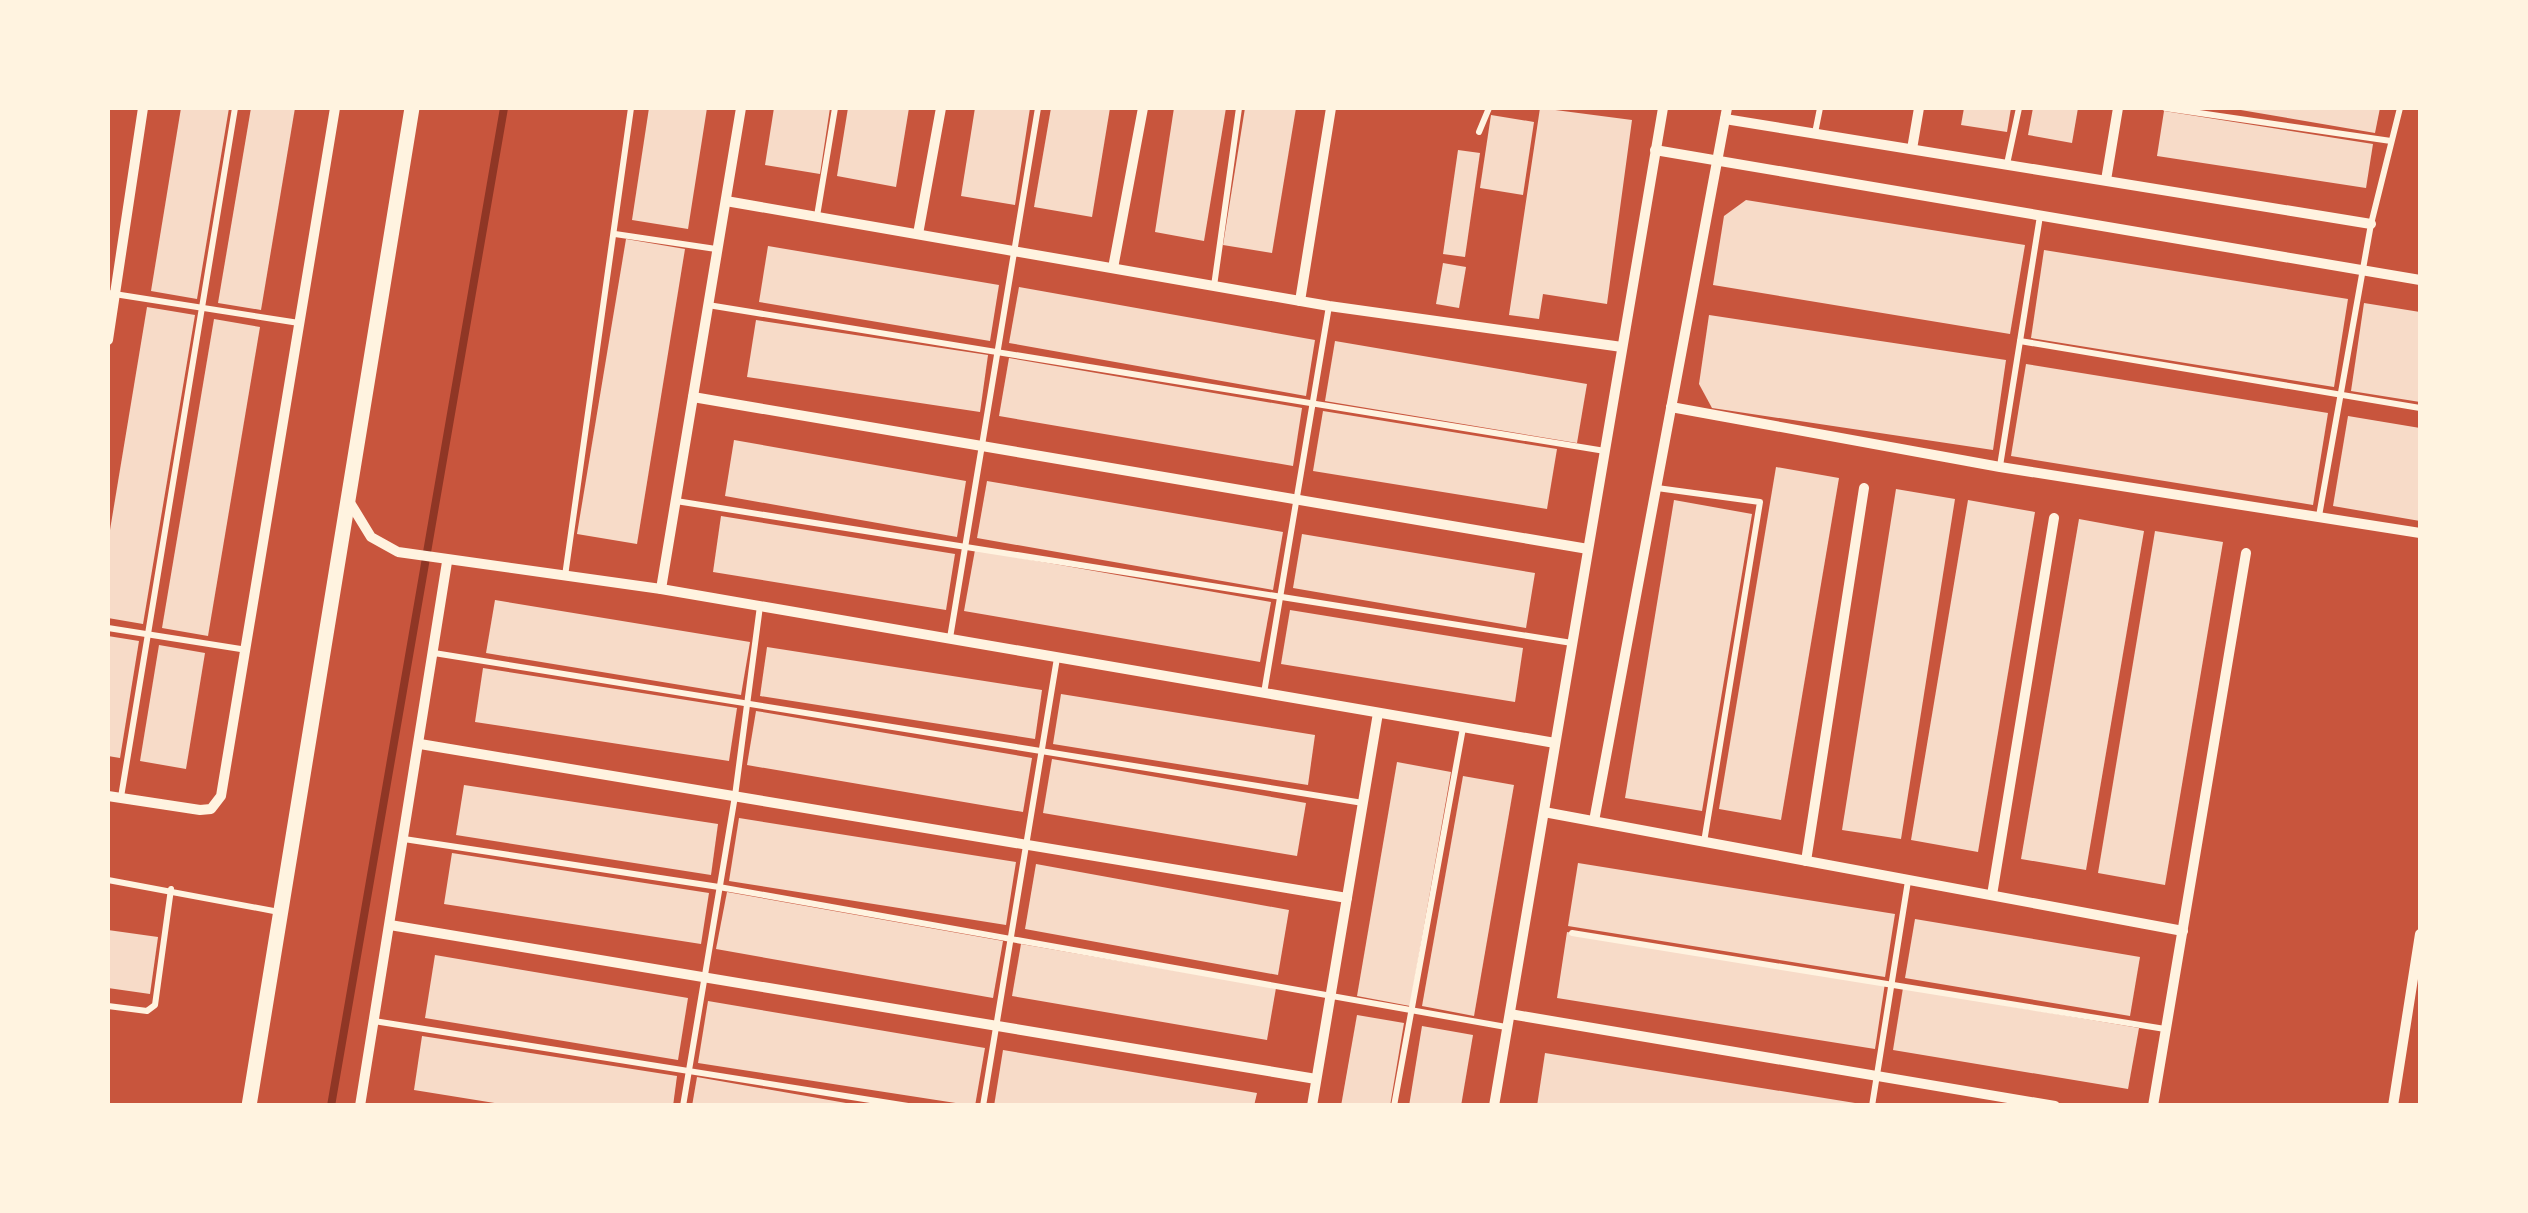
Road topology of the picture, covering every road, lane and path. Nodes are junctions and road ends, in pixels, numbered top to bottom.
1 (142, 108) edge
2 (235, 108) edge
3 (335, 108) edge
4 (412, 108) edge
5 (631, 108) edge
6 (742, 108) edge
7 (835, 108) edge
8 (941, 108) edge
9 (1038, 108) edge
10 (1143, 108) edge
11 (1239, 108) edge
12 (1331, 108) edge
13 (1489, 108) edge
14 (1662, 108) edge
15 (1820, 108) edge
16 (1919, 108) edge
17 (2019, 108) edge
18 (2118, 108) edge
19 (2165, 108) edge
20 (2400, 108) edge
21 (1726, 113) edge
22 (1479, 132) dead end
23 (1814, 134) junction
24 (2392, 141) junction
25 (1912, 149) junction
26 (1656, 150) junction
27 (1718, 160) junction
28 (2007, 164) junction
29 (2106, 180) junction
30 (726, 200) junction
31 (2040, 215) junction
32 (817, 216) junction
33 (2371, 224) junction
34 (615, 234) junction
35 (918, 234) junction
36 (718, 250) junction
37 (1014, 251) junction
38 (1113, 268) junction
39 (2363, 270) junction
40 (2420, 280) edge
41 (1214, 286) junction
42 (111, 294) edge
43 (1300, 301) junction
44 (708, 305) junction
45 (1328, 306) junction
46 (202, 310) junction
47 (300, 323) junction
48 (108, 340) edge
49 (2020, 341) junction
50 (1622, 348) junction
51 (997, 354) junction
52 (2340, 394) junction
53 (693, 398) junction
54 (1312, 406) junction
55 (1671, 407) junction
56 (2420, 408) edge
57 (982, 446) junction
58 (1604, 451) junction
59 (2000, 466) junction
60 (1656, 488) junction
61 (1864, 488) dead end
62 (1296, 499) junction
63 (349, 501) junction
64 (676, 502) junction
65 (2318, 517) junction
66 (2054, 518) dead end
67 (2420, 533) edge
68 (966, 544) junction
69 (1588, 548) junction
70 (2246, 553) dead end
71 (448, 562) junction
72 (565, 576) junction
73 (661, 589) junction
74 (1280, 597) junction
75 (760, 606) junction
76 (108, 628) edge
77 (149, 636) junction
78 (950, 639) junction
79 (1572, 643) junction
80 (248, 651) junction
81 (434, 653) junction
82 (1057, 657) junction
83 (1264, 693) junction
84 (746, 703) junction
85 (1378, 712) junction
86 (1463, 727) junction
87 (420, 744) junction
88 (1555, 744) junction
89 (1042, 750) junction
90 (108, 796) edge
91 (734, 796) junction
92 (121, 798) junction
93 (1363, 804) junction
94 (1544, 812) junction
95 (1594, 821) junction
96 (404, 839) junction
97 (1704, 842) junction
98 (1026, 845) junction
99 (1806, 861) junction
100 (108, 880) edge
101 (1908, 880) junction
102 (720, 887) junction
103 (172, 889) junction
104 (1992, 896) junction
105 (1347, 898) junction
106 (280, 912) junction
107 (390, 925) junction
108 (2183, 931) junction
109 (1572, 933) dead end
110 (2420, 934) edge
111 (1010, 939) junction
112 (705, 977) junction
113 (1892, 984) junction
114 (1330, 996) junction
115 (108, 1006) edge
116 (1412, 1010) junction
117 (1510, 1014) junction
118 (374, 1020) junction
119 (996, 1026) junction
120 (1508, 1027) junction
121 (2166, 1029) junction
122 (690, 1068) junction
123 (1877, 1076) junction
124 (1316, 1080) junction
125 (249, 1106) edge
126 (360, 1106) edge
127 (683, 1106) edge
128 (908, 1106) edge
129 (983, 1106) edge
130 (1312, 1106) edge
131 (1394, 1106) edge
132 (1494, 1106) edge
133 (1872, 1106) edge
134 (2055, 1106) edge
135 (2154, 1106) edge
136 (2393, 1106) edge

1 - 42 street
2 - 46 lane
3 - 47 street
4 - 63 street
5 - 34 lane
6 - 30 street
7 - 32 lane
8 - 35 street
9 - 37 lane
10 - 38 street
11 - 41 lane
12 - 43 street
13 - 22 lane
14 - 26 street
15 - 23 lane
16 - 25 street
17 - 28 lane
18 - 29 street
19 - 24 lane
20 - 24 lane
21 - 23 street
21 - 27 street
23 - 25 street
24 - 33 lane
25 - 28 street
26 - 27 street
26 - 50 street
27 - 31 street
27 - 55 street
28 - 29 street
29 - 33 street
30 - 32 street
30 - 36 street
31 - 39 street
31 - 49 lane
32 - 35 street
33 - 39 lane
34 - 36 lane
34 - 72 lane
35 - 37 street
36 - 44 street
37 - 38 street
37 - 51 lane
38 - 41 street
39 - 40 street
39 - 52 lane
41 - 43 street
42 - 46 lane
42 - 48 street
43 - 45 street
44 - 51 lane
44 - 53 street
45 - 50 street
45 - 54 lane
46 - 47 lane
46 - 77 lane
47 - 80 street
49 - 52 lane
49 - 59 lane
50 - 58 street
51 - 54 lane
51 - 57 lane
52 - 56 lane
52 - 65 lane
53 - 57 street
53 - 64 street
54 - 58 lane
54 - 62 lane
55 - 59 street
55 - 60 street
57 - 62 street
57 - 68 lane
58 - 69 street
59 - 65 street
60 - 95 street
60 - 97 lane
61 - 99 street
62 - 69 street
62 - 74 lane
63 - 71 street
63 - 106 street
64 - 68 lane
64 - 73 street
65 - 67 street
66 - 104 street
68 - 74 lane
68 - 78 lane
69 - 79 street
70 - 108 street
71 - 72 street
71 - 81 street
72 - 73 street
73 - 75 street
74 - 79 lane
74 - 83 lane
75 - 78 street
75 - 84 lane
76 - 77 lane
77 - 80 lane
77 - 92 lane
78 - 82 street
79 - 88 street
80 - 92 street
81 - 84 lane
81 - 87 street
82 - 83 street
82 - 89 lane
83 - 85 street
84 - 89 lane
84 - 91 lane
85 - 86 street
85 - 93 street
86 - 88 street
86 - 116 lane
87 - 91 street
87 - 96 street
88 - 94 street
89 - 93 lane
89 - 98 lane
90 - 92 street
91 - 98 street
91 - 102 lane
93 - 105 street
94 - 95 street
94 - 117 street
95 - 97 street
96 - 102 lane
96 - 107 street
97 - 99 street
98 - 105 street
98 - 111 lane
99 - 101 street
100 - 103 lane
101 - 104 street
101 - 113 lane
102 - 111 lane
102 - 112 lane
103 - 106 lane
103 - 115 lane
104 - 108 street
105 - 114 street
106 - 125 street
107 - 112 street
107 - 118 street
108 - 121 street
109 - 113 lane
110 - 136 street
111 - 114 lane
111 - 119 lane
112 - 119 street
112 - 122 lane
113 - 121 lane
113 - 123 lane
114 - 116 lane
114 - 124 street
116 - 120 lane
116 - 131 lane
117 - 120 street
117 - 123 street
118 - 122 lane
118 - 126 street
119 - 124 street
119 - 129 lane
120 - 132 street
121 - 135 street
122 - 127 lane
122 - 128 lane
123 - 133 lane
123 - 134 street
124 - 130 street

